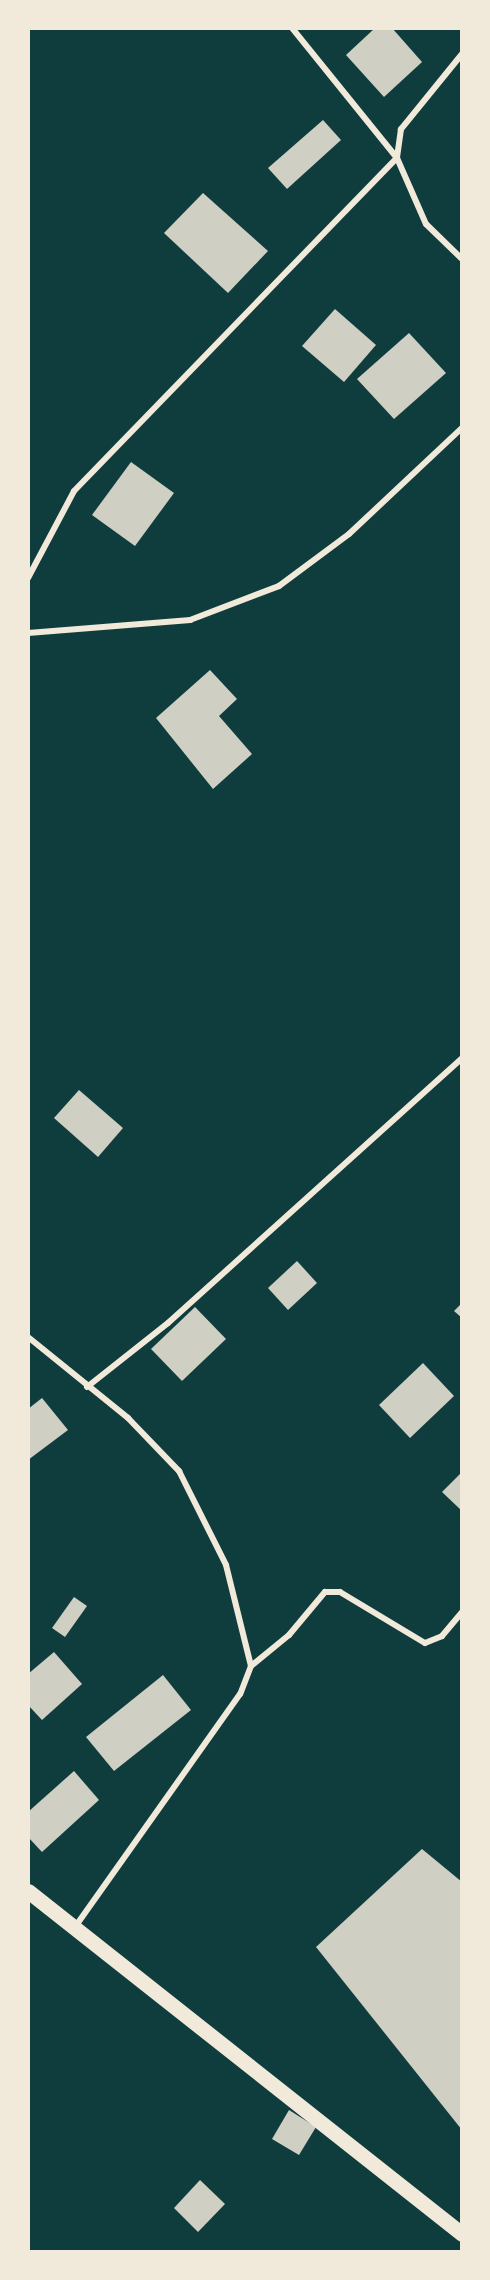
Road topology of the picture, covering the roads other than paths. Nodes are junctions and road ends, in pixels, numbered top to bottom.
1 (292, 28) edge
2 (462, 54) edge
3 (397, 158) junction
4 (462, 259) edge
5 (462, 428) edge
6 (28, 578) edge
7 (28, 633) edge
8 (462, 1058) edge
9 (28, 1337) edge
10 (87, 1387) junction
11 (462, 1612) edge
12 (251, 1666) junction
13 (28, 1891) edge
14 (76, 1926) junction
15 (462, 2234) edge

1 - 3 street
2 - 3 street
3 - 4 street
3 - 6 street
5 - 7 street
8 - 10 street
9 - 10 street
10 - 12 street
11 - 12 street
12 - 14 street
13 - 14 main road
14 - 15 main road

